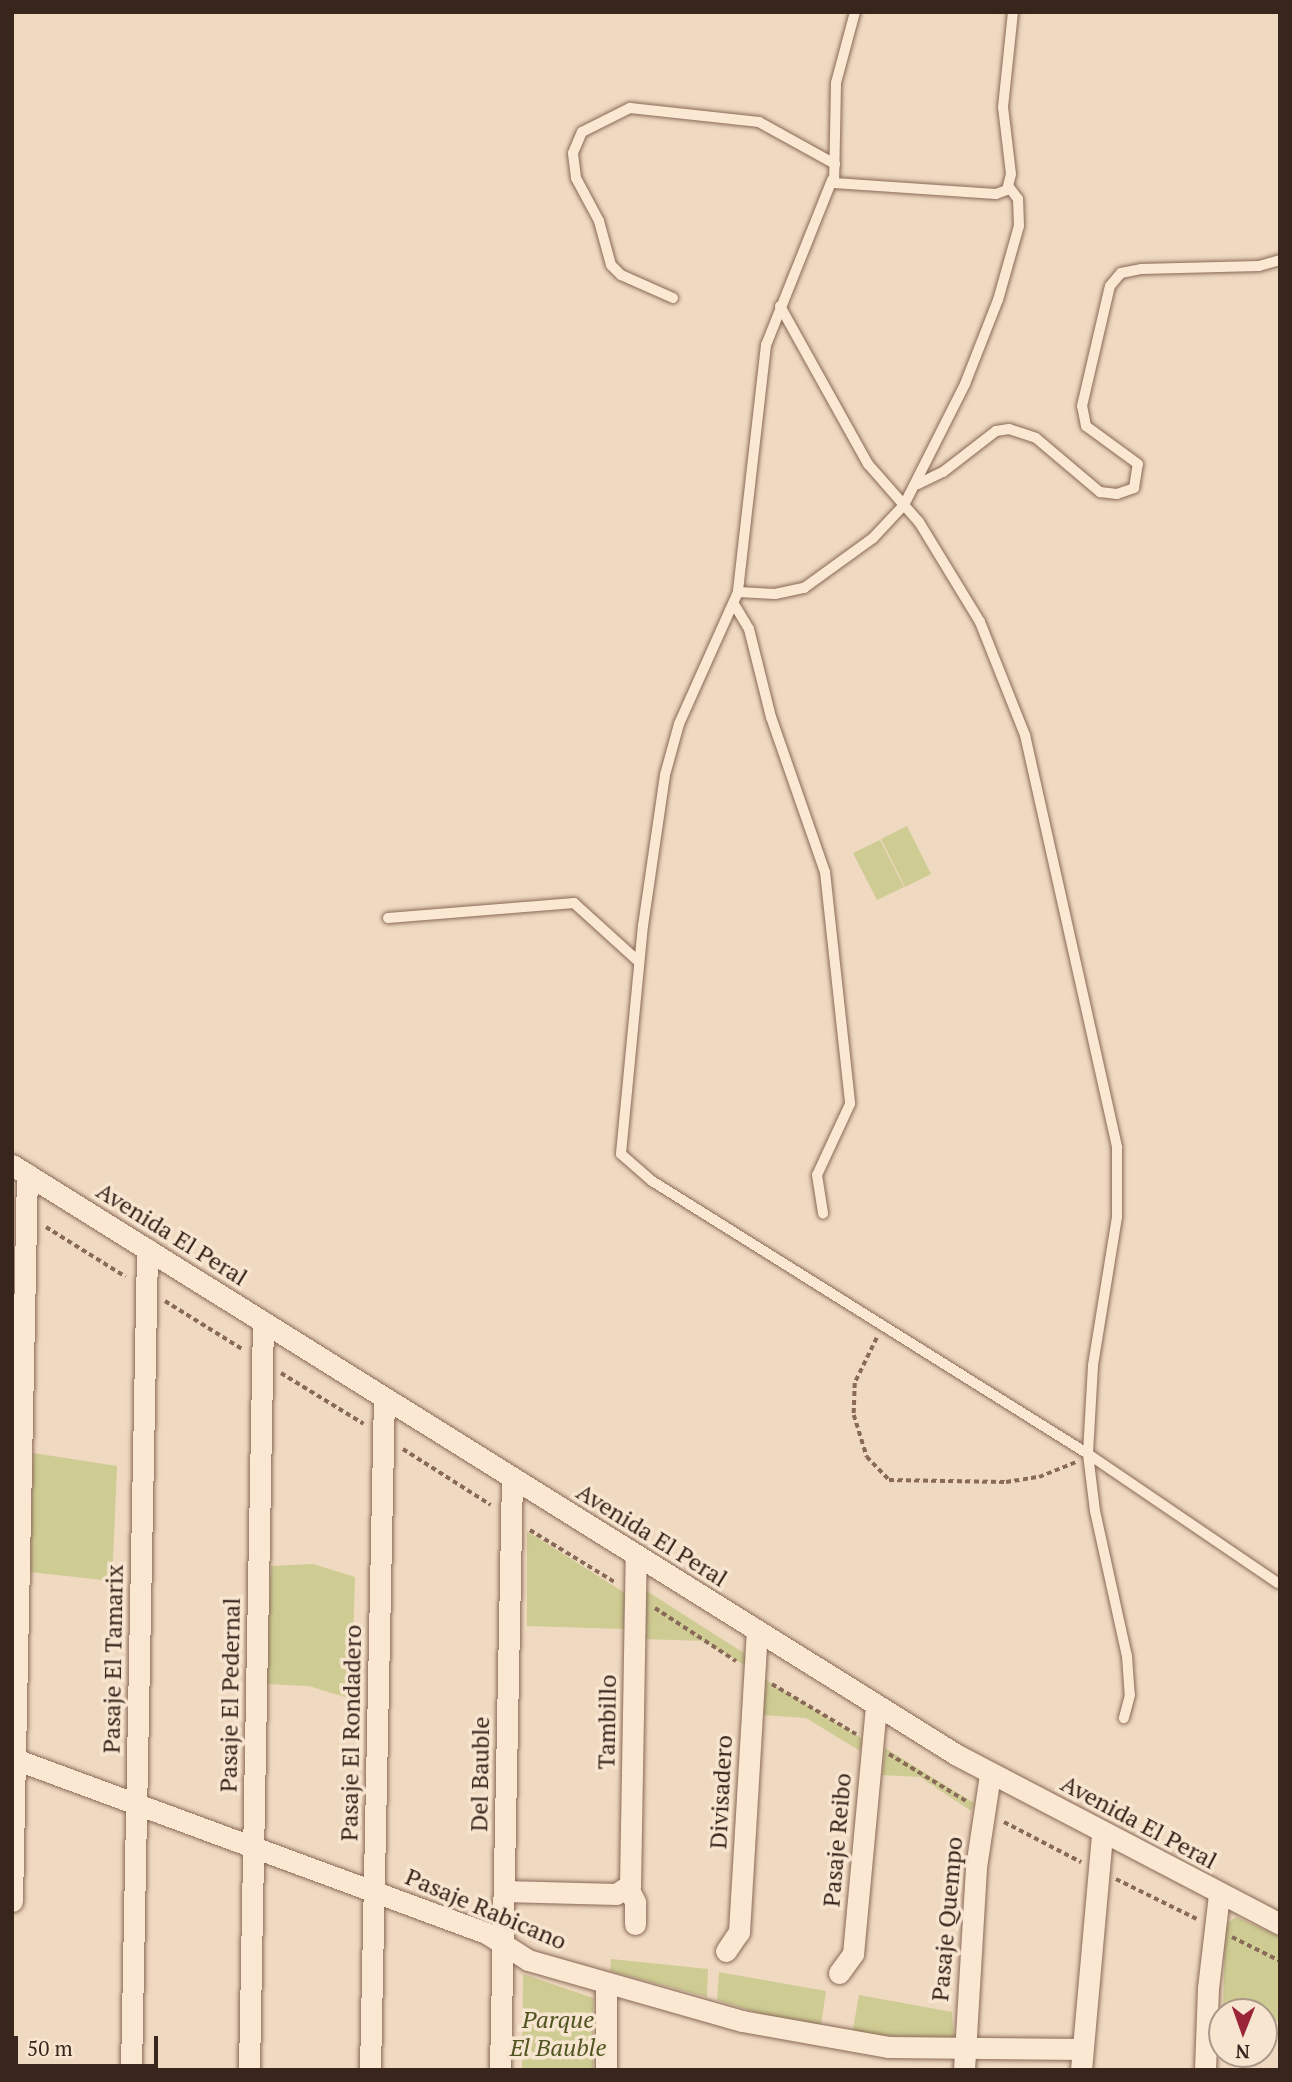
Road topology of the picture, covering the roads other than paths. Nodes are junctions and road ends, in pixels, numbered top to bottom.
1 (855, 12) edge
2 (1013, 12) edge
3 (835, 164) junction
4 (832, 180) junction
5 (1009, 187) junction
6 (1280, 260) edge
7 (673, 298) dead end
8 (780, 306) junction
9 (918, 484) junction
10 (904, 505) junction
11 (738, 592) junction
12 (734, 604) junction
13 (388, 918) dead end
14 (639, 961) junction
15 (19, 1169) edge
16 (823, 1214) dead end
17 (147, 1250) junction
18 (263, 1322) junction
19 (384, 1398) junction
20 (1088, 1454) junction
21 (512, 1478) junction
22 (636, 1556) junction
23 (1278, 1583) edge
24 (757, 1631) junction
25 (876, 1705) junction
26 (1124, 1718) dead end
27 (14, 1758) edge
28 (989, 1774) junction
29 (136, 1802) junction
30 (1102, 1833) junction
31 (253, 1846) junction
32 (628, 1888) junction
33 (374, 1891) junction
34 (504, 1891) junction
35 (1219, 1894) junction
36 (12, 1901) edge
37 (635, 1924) dead end
38 (1280, 1924) edge
39 (503, 1944) junction
40 (726, 1951) dead end
41 (839, 1973) dead end
42 (606, 1984) junction
43 (1081, 2059) edge
44 (964, 2060) edge
45 (131, 2070) edge
46 (249, 2070) edge
47 (370, 2070) edge
48 (500, 2070) edge
49 (606, 2070) edge
50 (1205, 2070) edge

1 - 3 lane
2 - 5 lane
3 - 4 lane
3 - 7 lane
4 - 5 lane
4 - 8 lane
5 - 9 lane
6 - 9 lane
8 - 10 lane
8 - 11 lane
9 - 10 lane
10 - 11 lane
10 - 20 lane
11 - 12 lane
12 - 14 lane
12 - 16 lane
13 - 14 lane
14 - 20 lane
15 - 17 street, Avenida El Peral
15 - 27 street
17 - 18 street, Avenida El Peral
17 - 29 street, Pasaje El Tamarix
18 - 19 street, Avenida El Peral
18 - 31 street, Pasaje El Pedernal
19 - 21 street, Avenida El Peral
19 - 33 street, Pasaje El Rondadero
20 - 23 lane
20 - 26 lane
21 - 22 street, Avenida El Peral
21 - 34 street, Del Bauble
22 - 24 street, Avenida El Peral
22 - 32 street, Tambillo
24 - 25 street, Avenida El Peral
24 - 40 street, Divisadero
25 - 28 street, Avenida El Peral
25 - 41 street, Pasaje Reibo
27 - 29 street, Pasaje Rabicano
27 - 36 street
28 - 30 street, Avenida El Peral
28 - 44 street, Pasaje Quempo
29 - 31 street, Pasaje Rabicano
29 - 45 street, Pasaje El Tamarix
30 - 35 street, Avenida El Peral
30 - 43 street
31 - 33 street, Pasaje Rabicano
31 - 46 street, Pasaje El Pedernal
32 - 34 street
32 - 37 street, Tambillo
33 - 39 street, Pasaje Rabicano
33 - 47 street, Pasaje El Rondadero
34 - 39 street, Del Bauble
35 - 38 street, Avenida El Peral
35 - 50 street
39 - 42 street, Pasaje Rabicano
39 - 48 street, Del Bauble
42 - 44 street, Pasaje Rabicano
42 - 49 street
43 - 44 street, Pasaje Rabicano

